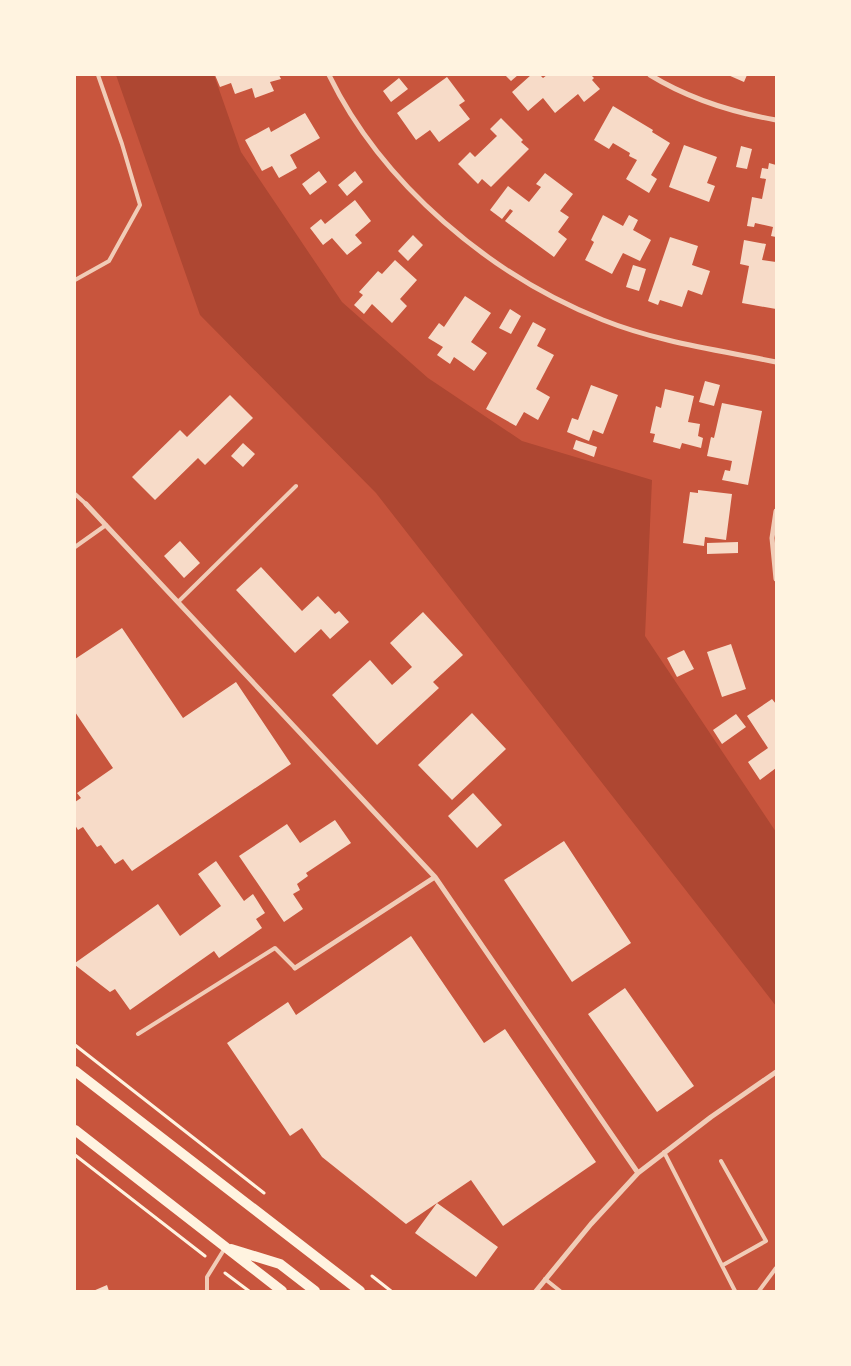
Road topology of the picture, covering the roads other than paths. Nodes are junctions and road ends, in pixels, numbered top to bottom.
1 (98, 75) edge
2 (329, 75) edge
3 (650, 75) edge
4 (776, 120) edge
5 (75, 280) edge
6 (776, 362) edge
7 (296, 486) dead end
8 (75, 494) edge
9 (86, 504) joint
10 (776, 511) edge
11 (106, 525) junction
12 (75, 547) edge
13 (776, 579) edge
14 (178, 602) junction
15 (435, 877) junction
16 (296, 968) joint
17 (138, 1034) dead end
18 (75, 1071) edge
19 (776, 1072) edge
20 (75, 1130) edge
21 (664, 1152) junction
22 (721, 1161) dead end
23 (638, 1172) junction
24 (225, 1247) junction
25 (723, 1265) junction
26 (776, 1268) edge
27 (544, 1279) junction
28 (207, 1291) edge
29 (282, 1291) edge
30 (315, 1291) edge
31 (360, 1291) edge
32 (536, 1291) edge
33 (560, 1291) edge
34 (735, 1291) edge
35 (759, 1291) edge

1 - 5 lane
2 - 6 street
3 - 4 street
7 - 14 lane
8 - 9 lane
9 - 11 street
10 - 13 street
11 - 12 lane
11 - 14 street
14 - 15 street
15 - 16 street
15 - 23 street
16 - 17 lane
18 - 31 main road
19 - 21 street
20 - 24 main road
21 - 23 street
21 - 25 lane
22 - 25 lane
23 - 27 street
24 - 28 lane
24 - 29 main road
24 - 30 main road
25 - 34 lane
26 - 35 lane
27 - 32 street
27 - 33 lane

